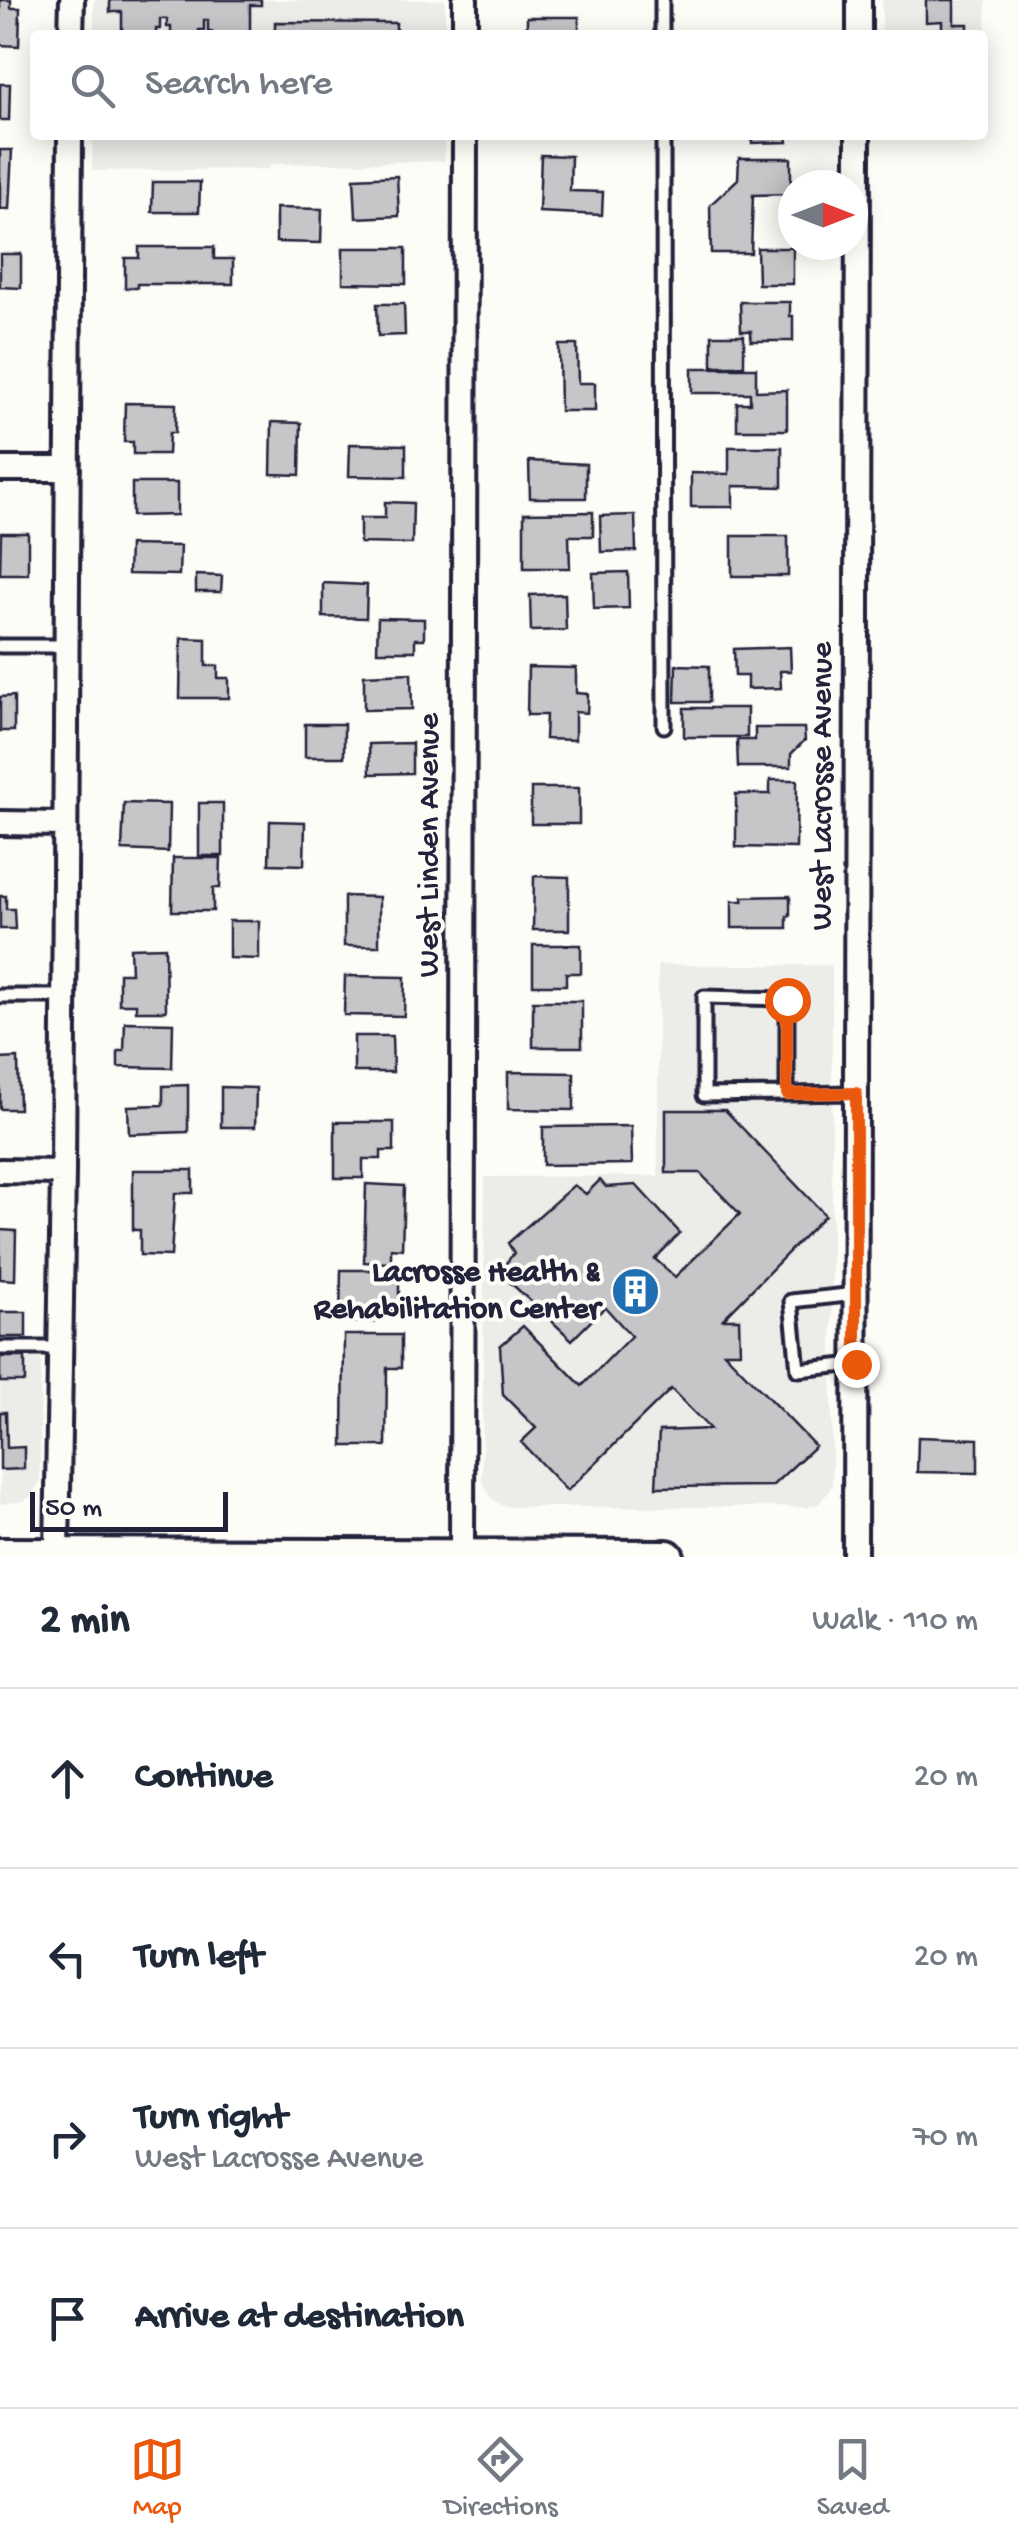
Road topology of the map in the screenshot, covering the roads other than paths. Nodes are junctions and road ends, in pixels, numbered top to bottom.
1 (72, 0) edge
2 (466, 0) edge
3 (662, 0) edge
4 (858, 0) edge
5 (71, 30) edge
6 (466, 30) edge
7 (662, 30) edge
8 (858, 30) edge
9 (70, 140) edge
10 (466, 140) edge
11 (662, 140) edge
12 (858, 140) edge
13 (0, 468) edge
14 (68, 469) junction
15 (0, 646) edge
16 (66, 646) junction
17 (664, 726) dead end
18 (0, 823) edge
19 (64, 824) junction
20 (0, 996) edge
21 (63, 996) junction
22 (856, 1093) junction
23 (787, 1094) junction
24 (0, 1171) edge
25 (64, 1172) junction
26 (856, 1294) junction
27 (0, 1348) edge
28 (61, 1348) junction
29 (856, 1364) junction
30 (0, 1555) edge
31 (57, 1555) edge
32 (93, 1556) edge
33 (376, 1556) edge
34 (462, 1556) edge
35 (668, 1557) edge
36 (855, 1557) edge

1 - 5 street
2 - 6 street
3 - 7 lane
4 - 8 street
9 - 14 street
10 - 34 street, West Linden Avenue
11 - 17 lane
12 - 22 street, West Lacrosse Avenue
13 - 14 street
14 - 16 street
15 - 16 lane
16 - 19 street
18 - 19 street
19 - 21 street
20 - 21 lane
21 - 25 street
22 - 23 lane
22 - 26 street, West Lacrosse Avenue
23 - 23 lane
24 - 25 street
25 - 28 street
26 - 29 street, West Lacrosse Avenue
26 - 29 lane
27 - 28 lane
28 - 31 street
29 - 36 street, West Lacrosse Avenue
30 - 31 main road
31 - 32 main road
32 - 33 main road
33 - 34 main road
34 - 35 main road

